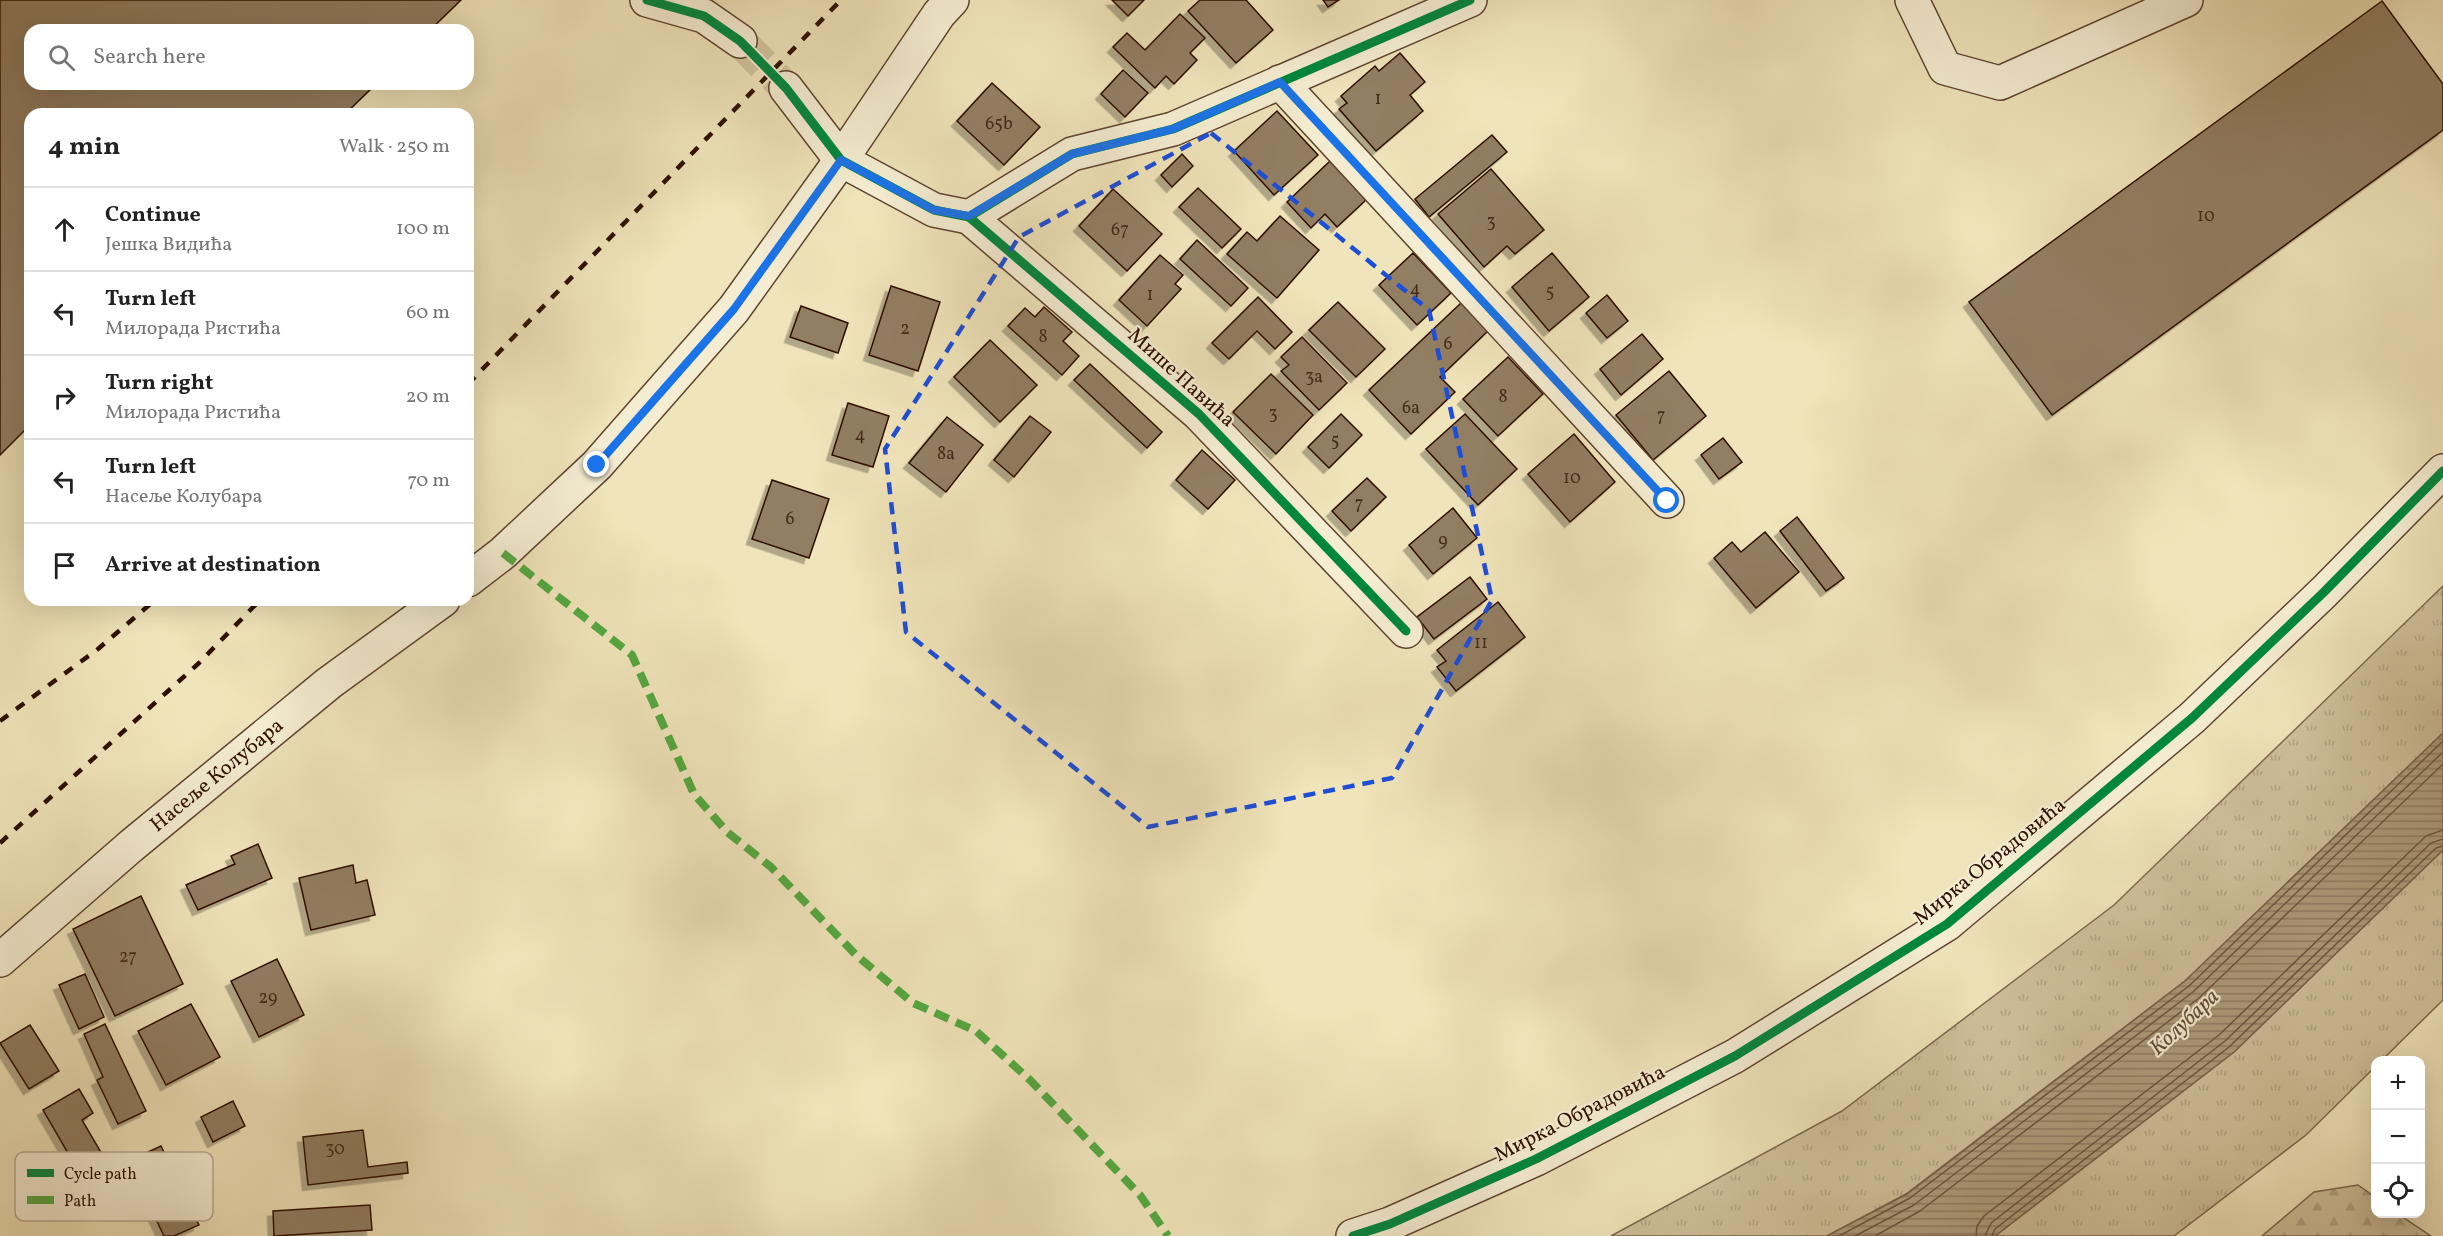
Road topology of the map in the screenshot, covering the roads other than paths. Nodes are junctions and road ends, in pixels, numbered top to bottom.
1 (647, 0) edge
2 (952, 0) edge
3 (1470, 0) edge
4 (1912, 0) edge
5 (2186, 0) edge
6 (694, 6) edge
7 (740, 41) tunnel mouth
8 (1280, 82) junction
9 (786, 88) tunnel mouth
10 (841, 160) junction
11 (969, 216) junction
12 (2443, 471) edge
13 (1667, 501) dead end
14 (474, 576) edge
15 (435, 606) edge
16 (1406, 631) dead end
17 (0, 960) edge
18 (1353, 1236) edge

1 - 6 street
2 - 10 street
3 - 8 street
4 - 5 street
6 - 7 street
8 - 11 street
8 - 13 street
9 - 10 street
10 - 11 street
10 - 14 street
11 - 16 street, Мише Павића
12 - 18 street, Мирка Обрадовића
15 - 17 street, Насеље Колубара

